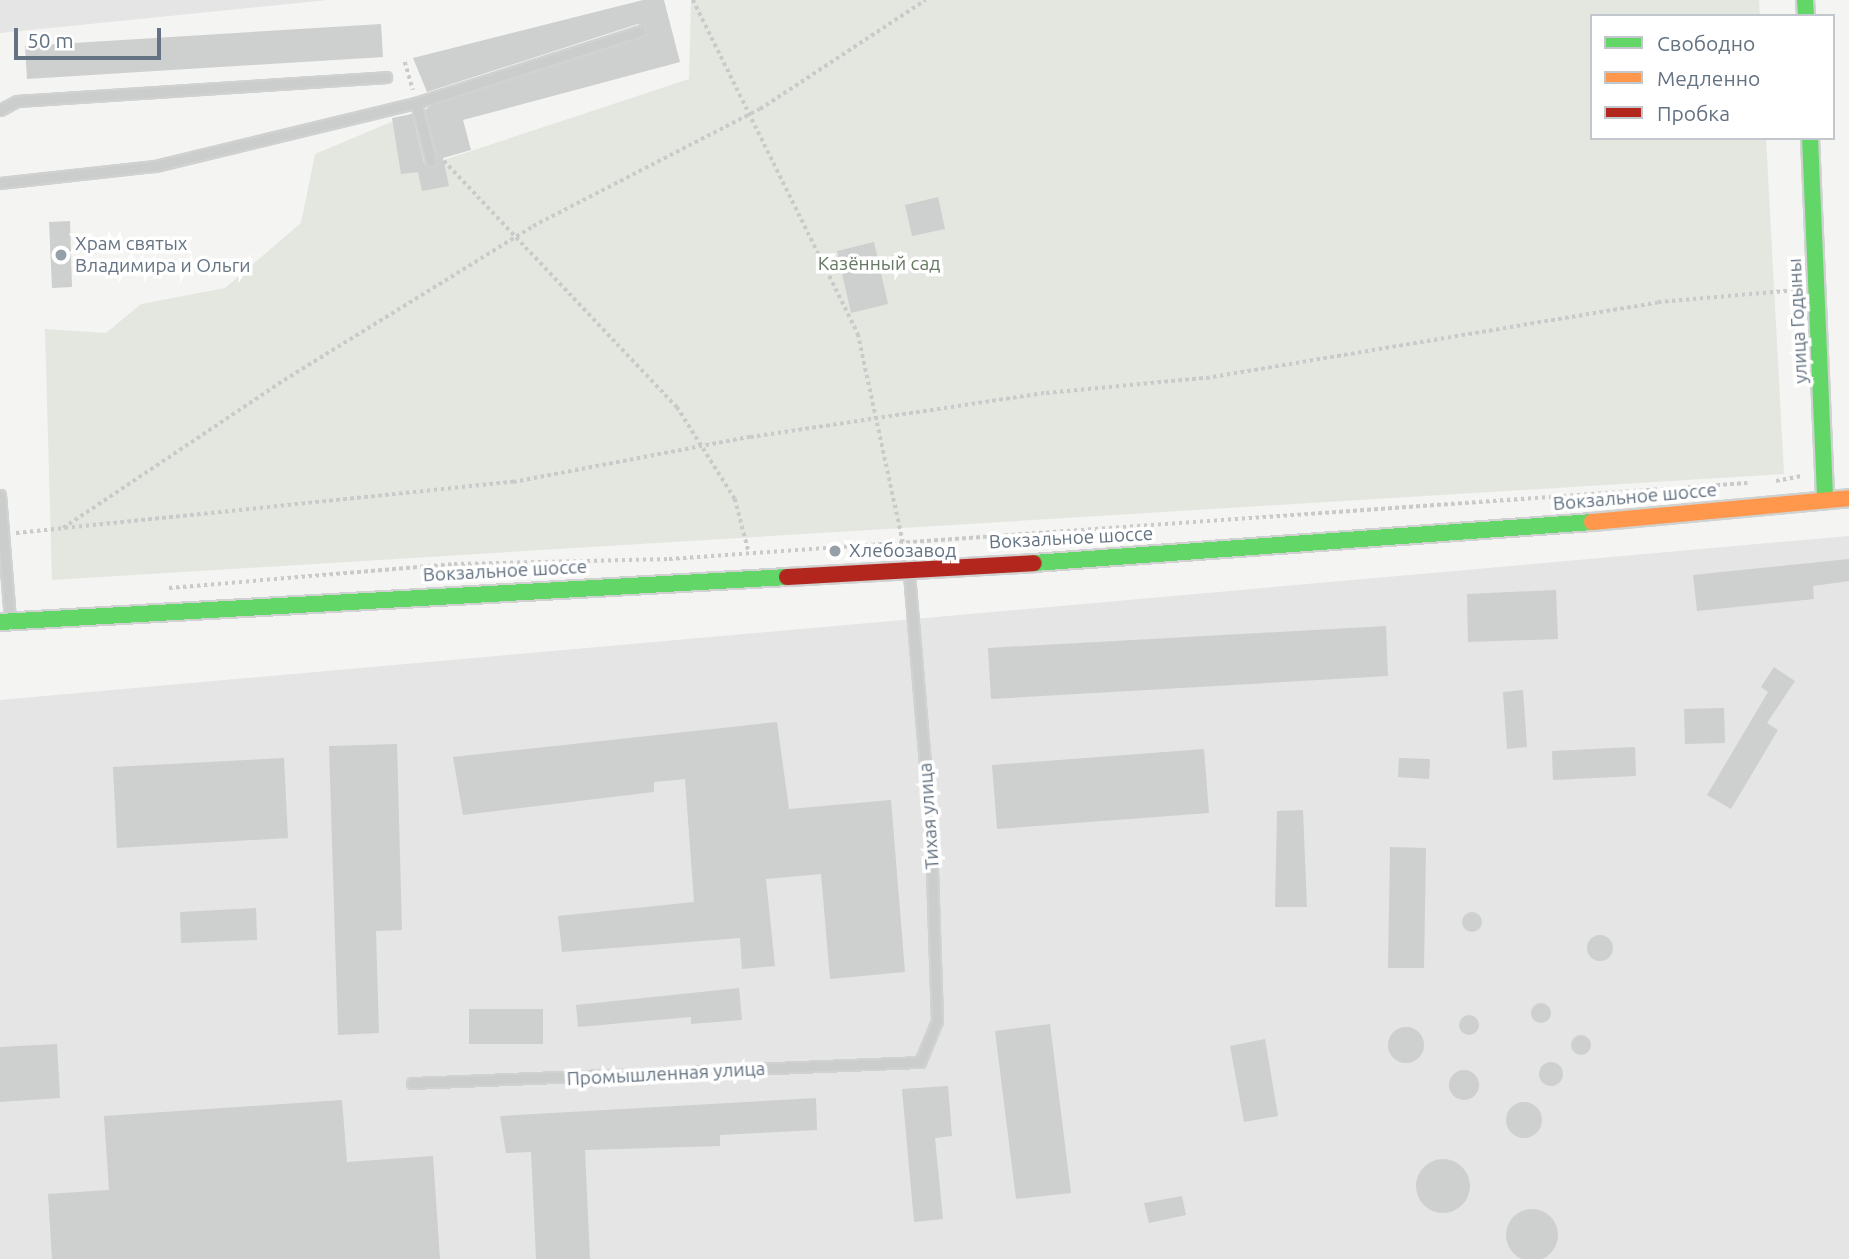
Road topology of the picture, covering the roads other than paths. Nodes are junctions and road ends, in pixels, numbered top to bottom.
1 (640, 31) dead end
2 (386, 77) dead end
3 (416, 103) junction
4 (0, 110) edge
5 (1811, 140) edge
6 (431, 160) road end
7 (0, 183) edge
8 (0, 496) edge
9 (1849, 498) edge
10 (1825, 500) junction
11 (4, 566) edge
12 (909, 568) junction
13 (5, 621) edge
14 (920, 1062) joint
15 (412, 1083) dead end

1 - 3 lane
2 - 4 lane
3 - 6 lane
3 - 7 lane
5 - 10 main road, улица Годыны
8 - 11 lane
9 - 10 main road, Вокзальное шоссе
10 - 12 main road, Вокзальное шоссе
11 - 13 lane
12 - 13 main road, Вокзальное шоссе
12 - 14 lane, Тихая улица
14 - 15 lane, Промышленная улица

